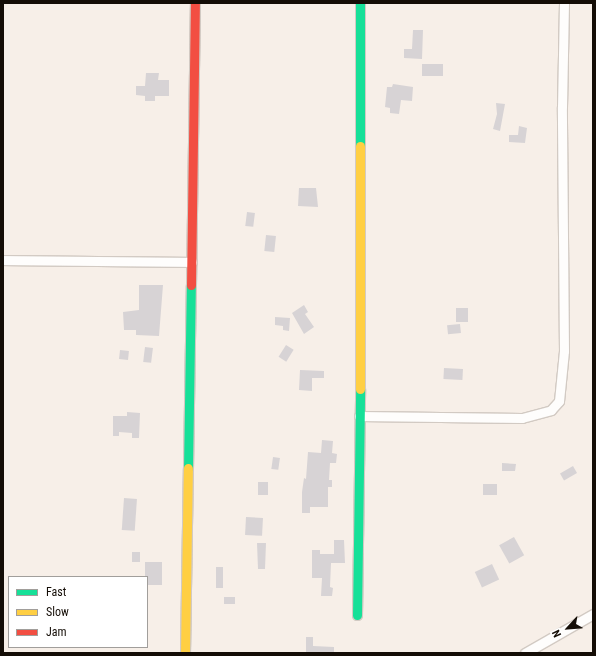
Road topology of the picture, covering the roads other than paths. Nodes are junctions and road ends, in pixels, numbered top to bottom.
1 (195, 3) edge
2 (360, 3) edge
3 (564, 3) edge
4 (3, 260) edge
5 (192, 262) junction
6 (360, 416) junction
7 (593, 614) edge
8 (357, 615) dead end
9 (185, 653) edge
10 (525, 653) edge

1 - 5 street
2 - 6 street
3 - 6 street
4 - 5 street
5 - 9 street
6 - 8 street
7 - 10 street

